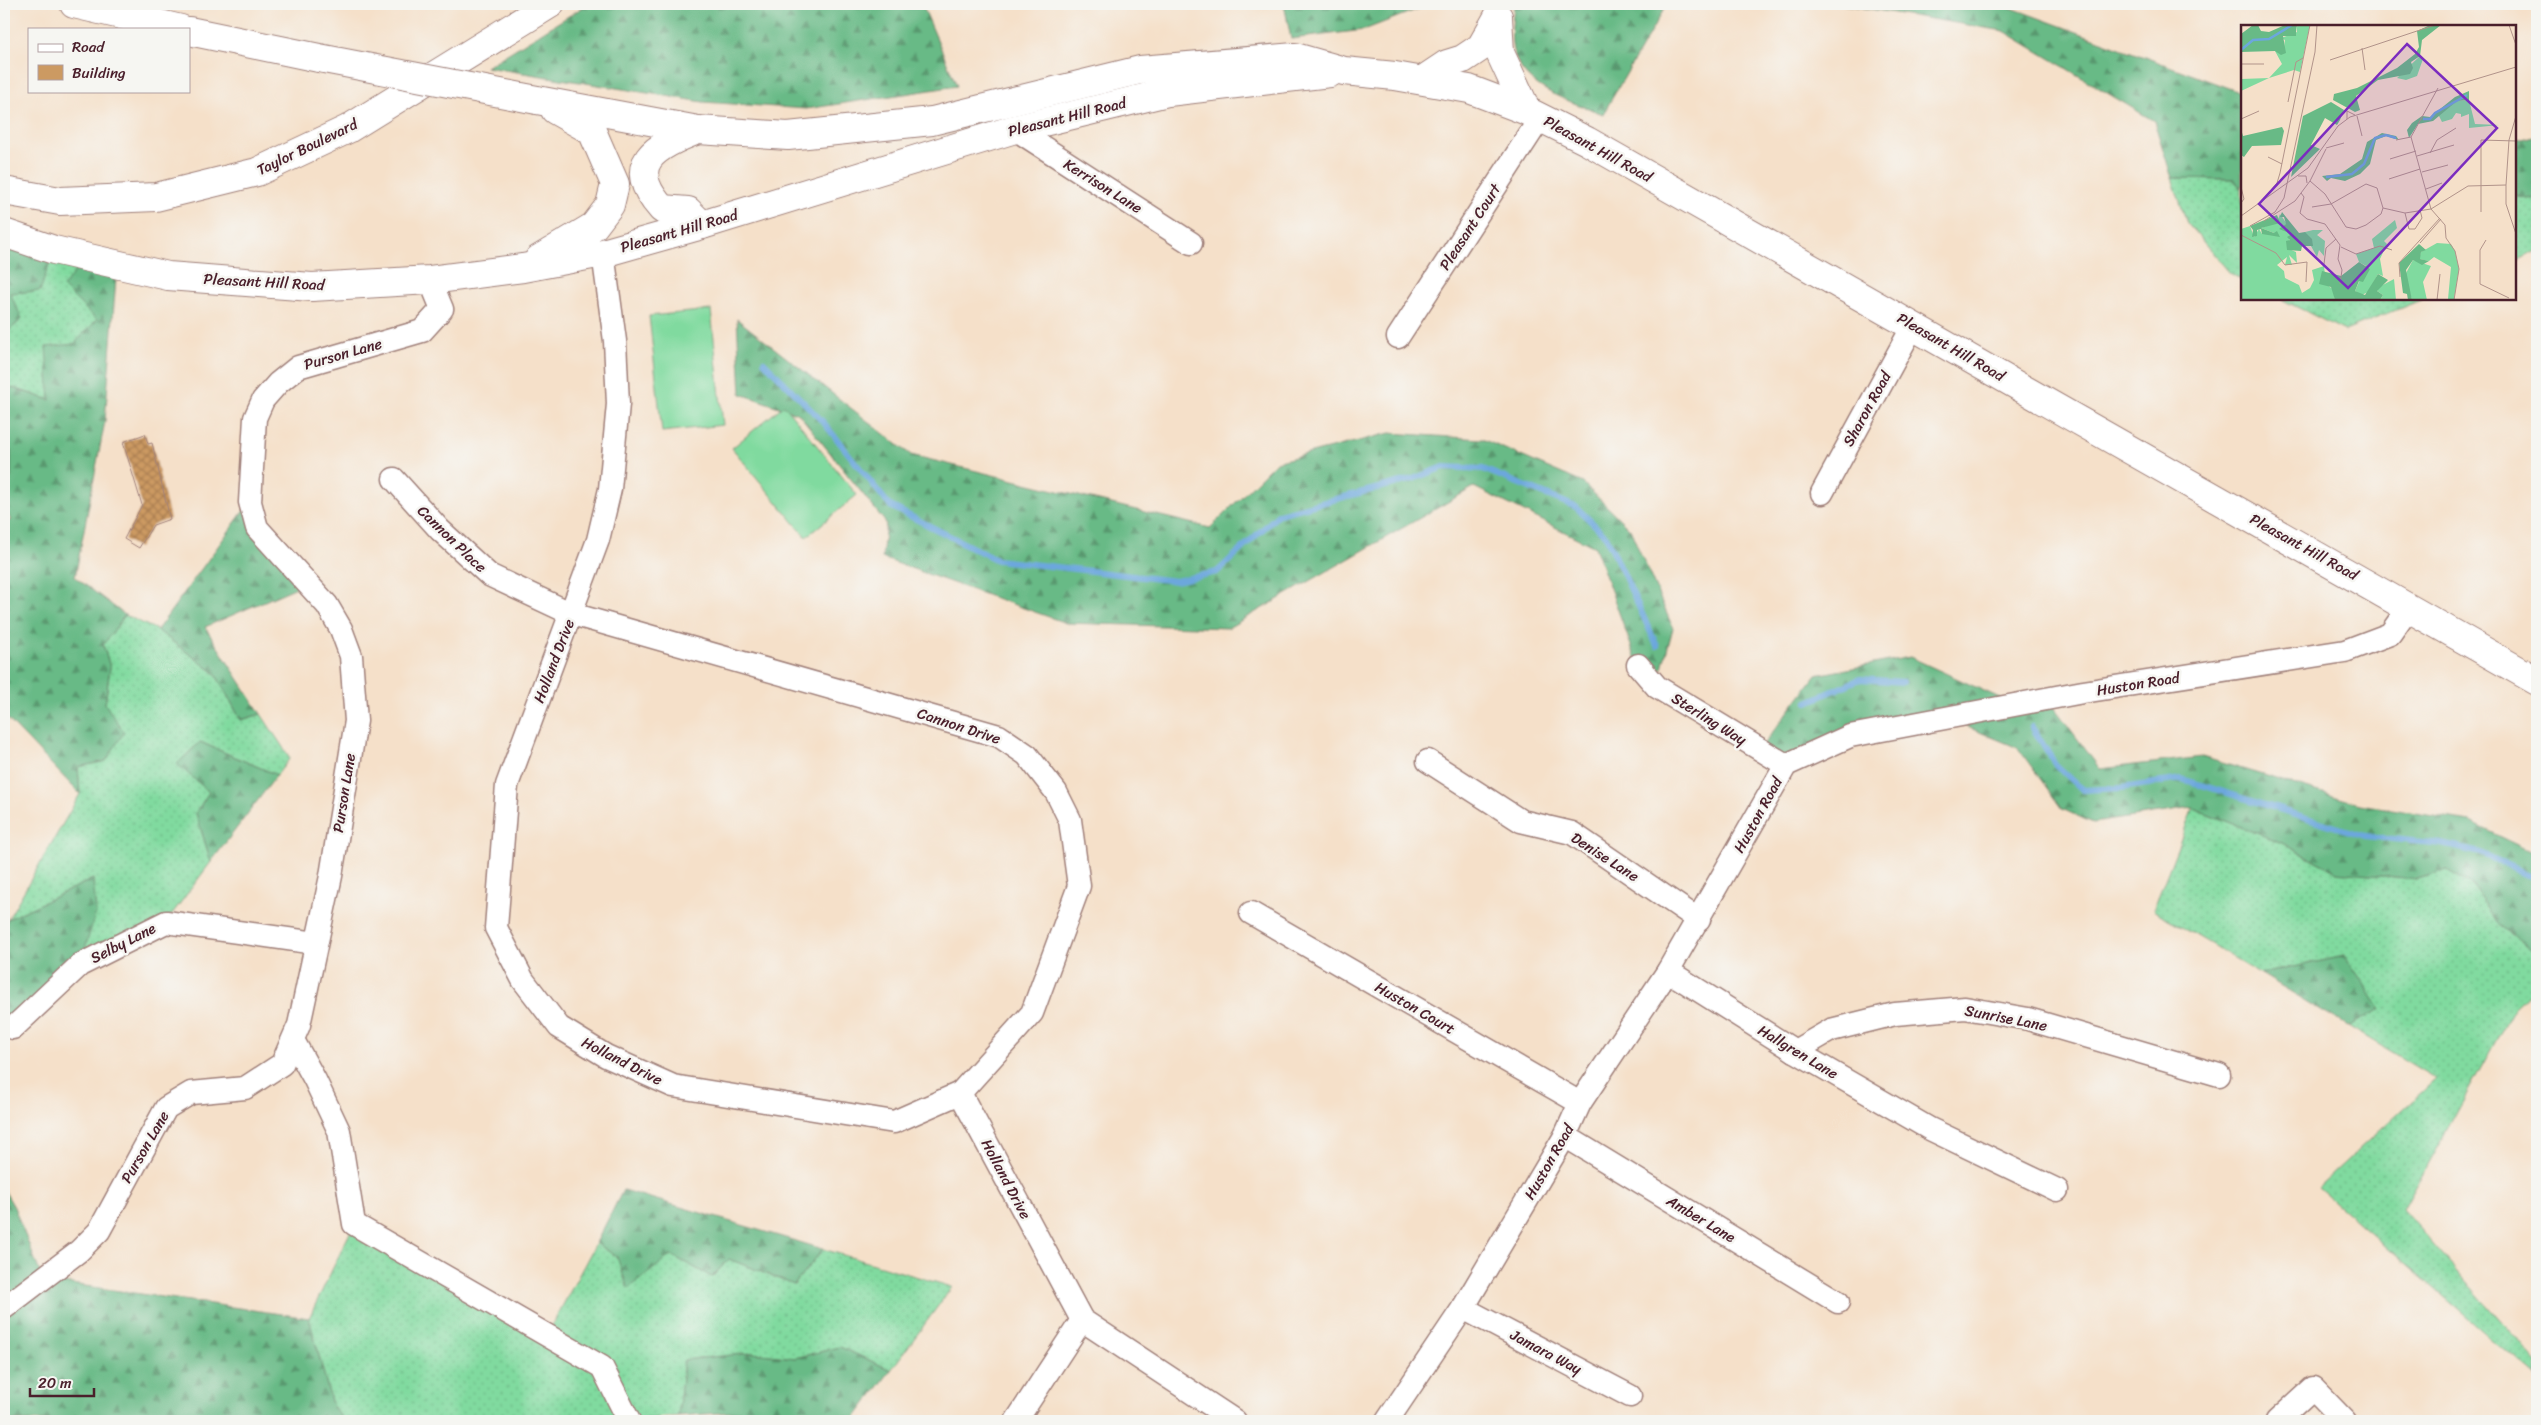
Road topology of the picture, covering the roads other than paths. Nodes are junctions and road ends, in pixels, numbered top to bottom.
1 (74, 4) edge
2 (550, 4) edge
3 (177, 28) edge
4 (190, 31) edge
5 (1344, 71) junction
6 (1424, 80) junction
7 (537, 100) junction
8 (1534, 114) junction
9 (1015, 129) junction
10 (698, 130) junction
11 (4, 191) edge
12 (702, 225) junction
13 (4, 233) edge
14 (1191, 243) dead end
15 (603, 253) junction
16 (522, 268) junction
17 (430, 280) junction
18 (1913, 326) junction
19 (1398, 337) dead end
20 (394, 479) dead end
21 (1822, 493) dead end
22 (2409, 607) junction
23 (572, 614) junction
24 (1638, 665) dead end
25 (2537, 681) edge
26 (1428, 762) dead end
27 (1786, 765) junction
28 (1251, 912) dead end
29 (1699, 920) junction
30 (316, 943) junction
31 (1668, 971) junction
32 (13, 1028) dead end
33 (292, 1040) junction
34 (1795, 1051) junction
35 (2219, 1075) dead end
36 (960, 1093) junction
37 (1580, 1103) junction
38 (1565, 1136) junction
39 (2057, 1190) dead end
40 (1838, 1302) dead end
41 (4, 1308) edge
42 (1462, 1308) junction
43 (1082, 1320) junction
44 (1630, 1396) dead end
45 (629, 1421) edge
46 (1016, 1421) edge
47 (1235, 1421) edge
48 (1387, 1421) edge
49 (2278, 1421) edge
50 (2345, 1421) edge

1 - 3 main road
2 - 11 main road, Taylor Boulevard
4 - 7 main road, Pleasant Hill Road, bridge
5 - 6 main road, Pleasant Hill Road
5 - 9 main road, Pleasant Hill Road
5 - 10 main road, Pleasant Hill Road
6 - 8 main road, Pleasant Hill Road
6 - 8 main road
7 - 10 main road, Pleasant Hill Road
7 - 16 main road
8 - 18 main road, Pleasant Hill Road
8 - 19 street, Pleasant Court
9 - 12 main road, Pleasant Hill Road
9 - 14 street, Kerrison Lane
10 - 12 main road
12 - 15 main road, Pleasant Hill Road
13 - 17 main road, Pleasant Hill Road
15 - 16 main road, Pleasant Hill Road
15 - 23 street, Holland Drive
16 - 17 main road, Pleasant Hill Road
17 - 30 street, Purson Lane
18 - 21 street, Sharon Road
18 - 22 main road, Pleasant Hill Road
20 - 23 street, Cannon Place
22 - 25 main road, Pleasant Hill Road
22 - 27 street, Huston Road
23 - 36 street, Cannon Drive
23 - 36 street, Holland Drive
24 - 27 street, Sterling Way
26 - 29 street, Denise Lane
27 - 29 street, Huston Road
28 - 37 street, Huston Court
29 - 31 street, Huston Road
30 - 32 street, Selby Lane
30 - 33 street, Purson Lane
31 - 34 street, Hallgren Lane
31 - 37 street, Huston Road
33 - 41 street, Purson Lane
33 - 45 street
34 - 35 street, Sunrise Lane
34 - 39 street, Hallgren Lane
36 - 43 street, Holland Drive
37 - 38 street, Huston Road
38 - 40 street, Amber Lane
38 - 42 street, Huston Road
42 - 44 street, Jamara Way
42 - 48 street, Huston Road
43 - 46 street
43 - 47 street, Holland Drive
49 - 50 street

